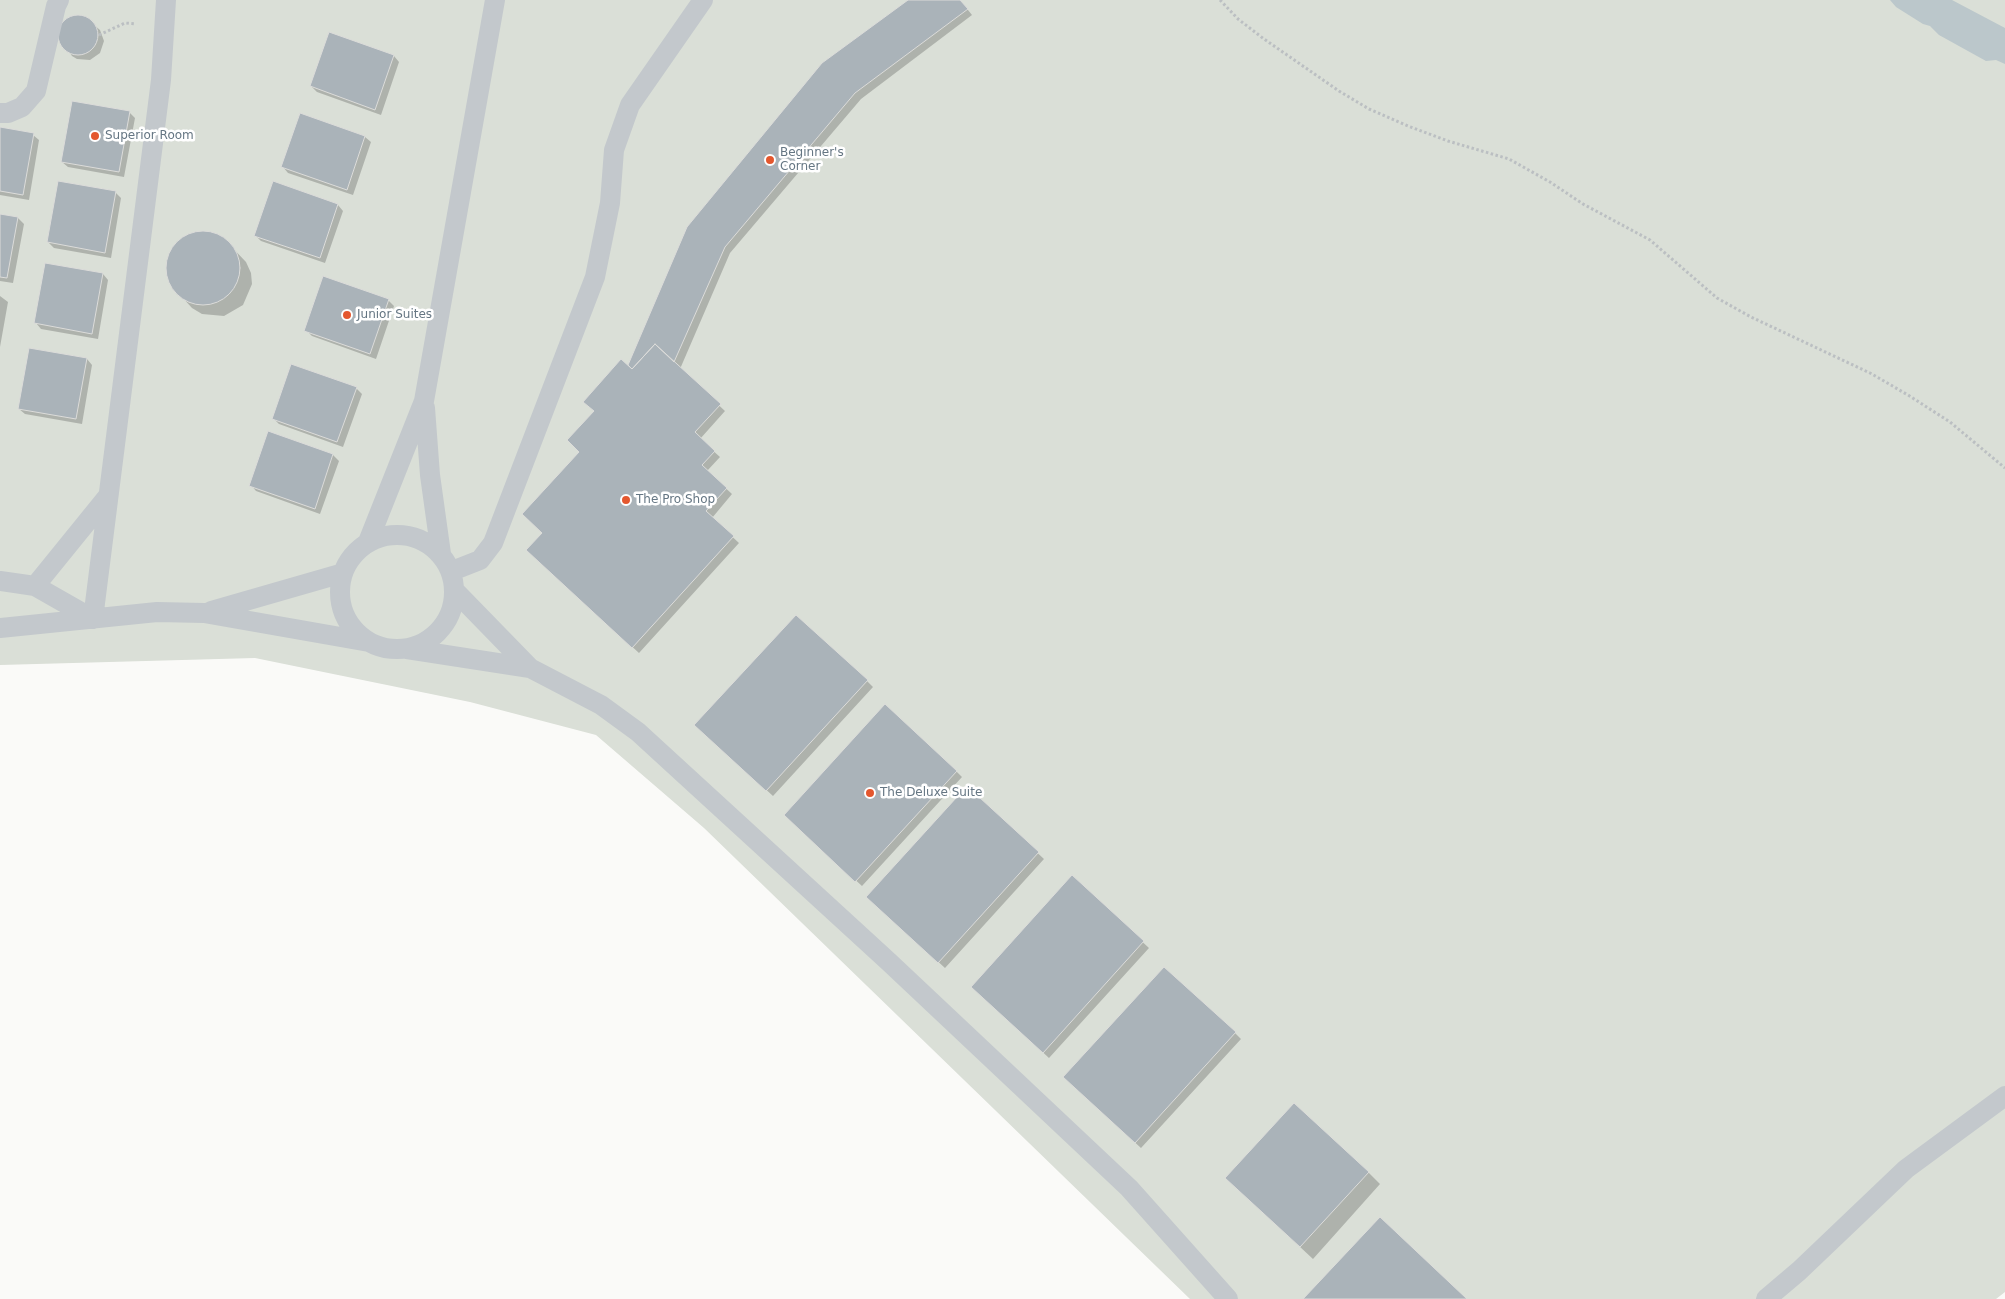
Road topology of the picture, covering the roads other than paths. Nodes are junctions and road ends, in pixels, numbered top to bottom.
1 (59, 0) edge
2 (166, 0) edge
3 (494, 0) edge
4 (703, 0) edge
5 (0, 113) edge
6 (424, 401) junction
7 (109, 496) junction
8 (368, 542) junction
9 (441, 554) junction
10 (452, 571) junction
11 (343, 573) junction
12 (0, 580) edge
13 (35, 586) junction
14 (455, 591) junction
15 (204, 613) junction
16 (93, 619) junction
17 (0, 628) edge
18 (369, 642) junction
19 (407, 649) junction
20 (530, 668) junction
21 (2005, 1096) edge
22 (1228, 1299) edge
23 (1766, 1299) edge

1 - 5 lane
2 - 7 lane
3 - 6 lane
4 - 10 lane
6 - 8 lane
6 - 9 lane
7 - 13 lane
7 - 16 lane
8 - 9 lane
8 - 11 lane
9 - 10 lane
10 - 14 lane
11 - 15 lane
11 - 18 lane
12 - 13 lane
13 - 16 lane
14 - 19 lane
14 - 20 lane
15 - 16 lane
15 - 18 lane
16 - 17 lane
18 - 19 lane
19 - 20 lane
20 - 22 lane
21 - 23 lane

